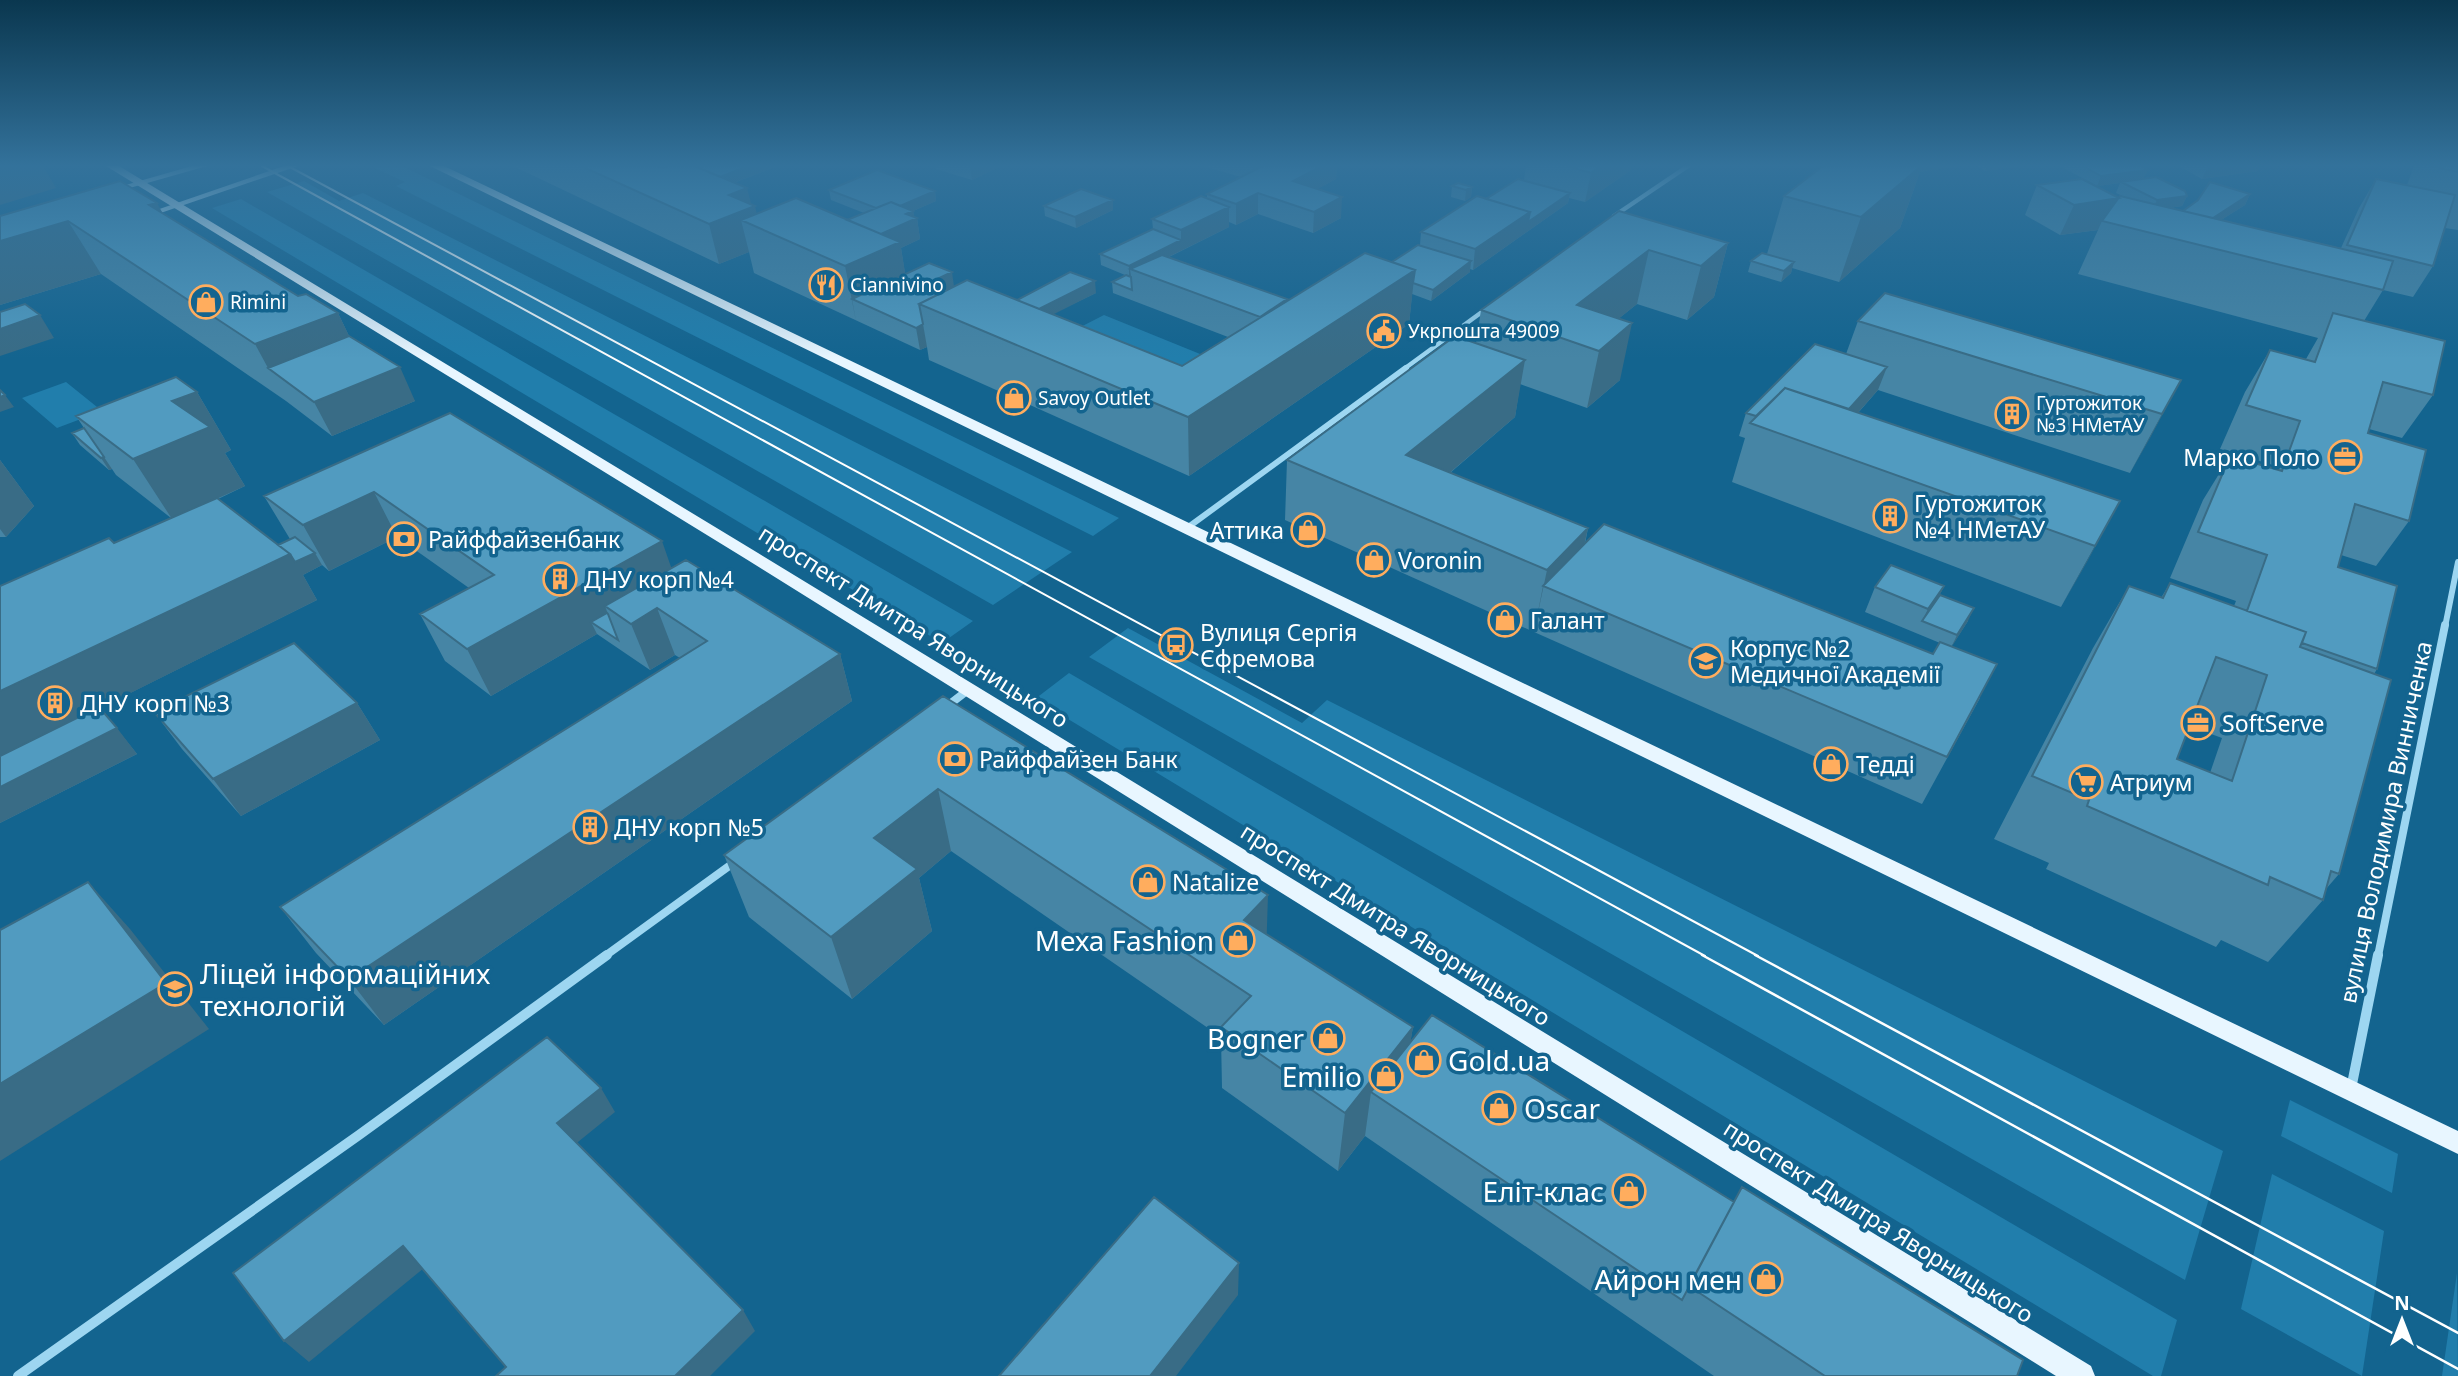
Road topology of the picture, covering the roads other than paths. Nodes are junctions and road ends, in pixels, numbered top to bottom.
1 (216, 230) edge
2 (568, 230) edge
3 (1495, 303) edge
4 (1187, 528) junction
5 (2458, 562) edge
6 (968, 690) junction
7 (937, 713) edge
8 (740, 858) edge
9 (2351, 1091) junction
10 (2458, 1143) edge
11 (18, 1376) edge
12 (2081, 1376) edge

1 - 6 main road, проспект Дмитра Яворницького
2 - 4 main road
3 - 4 street
4 - 9 main road
5 - 9 street, вулиця Володимира Винниченка
6 - 7 street
6 - 12 main road, проспект Дмитра Яворницького
8 - 11 street
9 - 10 main road

